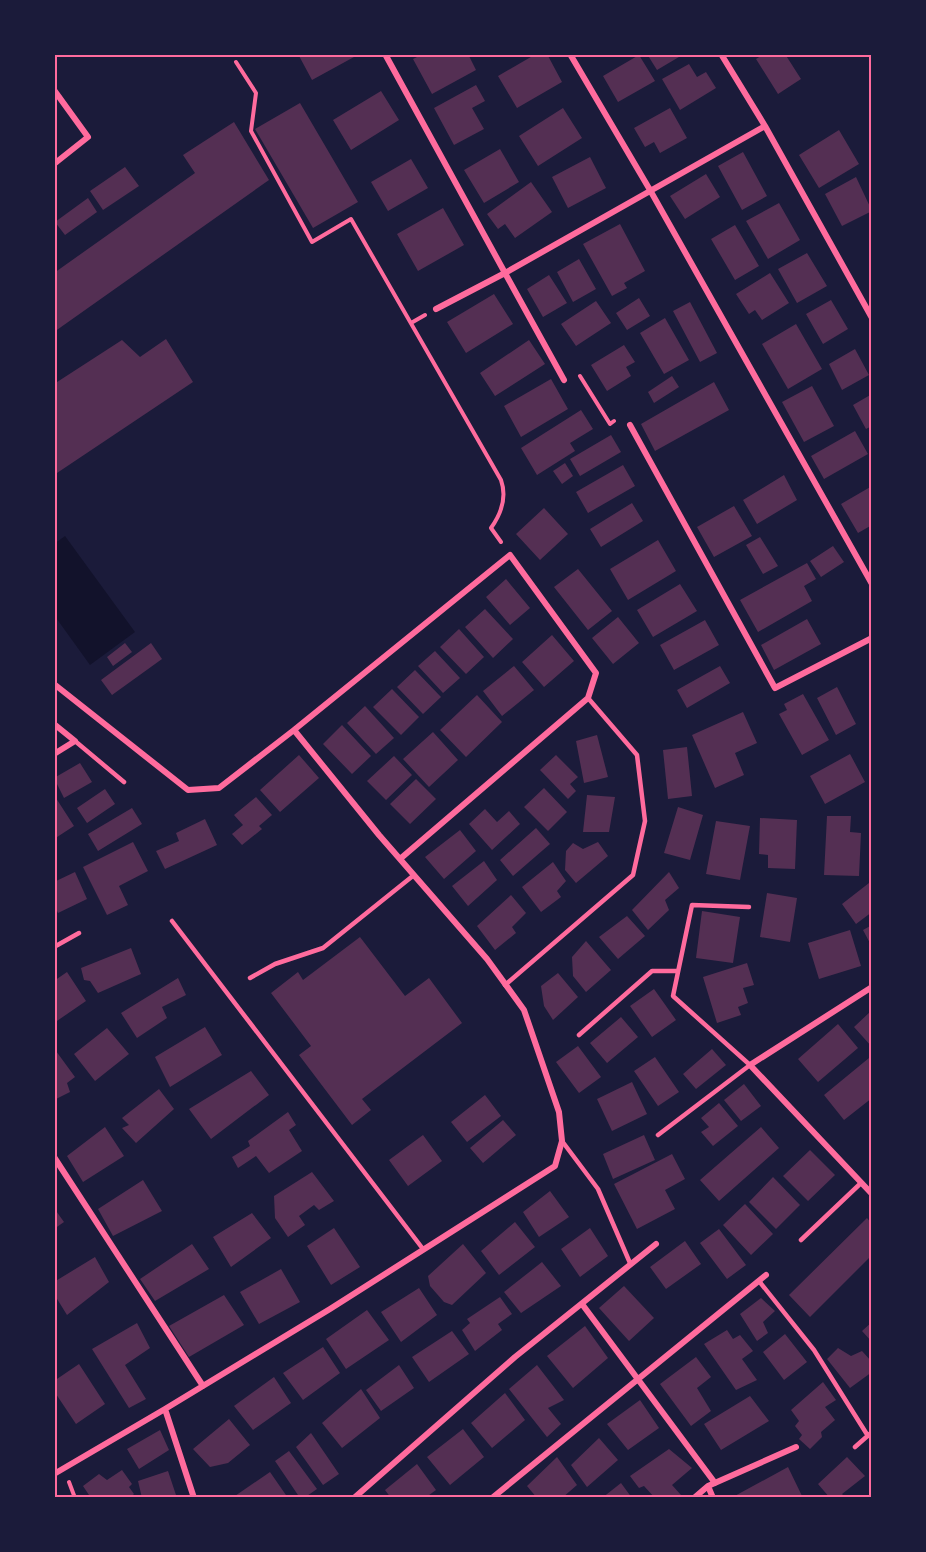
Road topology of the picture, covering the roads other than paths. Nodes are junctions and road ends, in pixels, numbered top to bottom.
1 (385, 54) edge
2 (570, 54) edge
3 (721, 54) edge
4 (54, 90) edge
5 (765, 126) junction
6 (54, 164) edge
7 (650, 190) junction
8 (505, 273) junction
9 (436, 309) dead end
10 (872, 318) edge
11 (564, 380) dead end
12 (630, 425) dead end
13 (872, 584) edge
14 (872, 638) edge
15 (54, 684) edge
16 (588, 698) junction
17 (54, 724) edge
18 (294, 730) junction
19 (75, 741) junction
20 (54, 754) edge
21 (124, 782) dead end
22 (400, 859) junction
23 (414, 875) junction
24 (749, 907) dead end
25 (172, 921) dead end
26 (79, 933) dead end
27 (54, 946) edge
28 (678, 971) junction
29 (250, 978) dead end
30 (505, 985) junction
31 (872, 987) edge
32 (579, 1035) dead end
33 (750, 1065) junction
34 (658, 1135) dead end
35 (562, 1141) junction
36 (54, 1157) edge
37 (861, 1183) junction
38 (872, 1194) edge
39 (801, 1239) dead end
40 (656, 1244) dead end
41 (423, 1249) junction
42 (630, 1263) junction
43 (766, 1275) dead end
44 (759, 1281) junction
45 (582, 1304) junction
46 (639, 1379) junction
47 (203, 1386) junction
48 (165, 1409) junction
49 (870, 1434) edge
50 (796, 1447) dead end
51 (855, 1447) dead end
52 (54, 1474) edge
53 (712, 1485) junction
54 (194, 1498) edge
55 (354, 1498) edge
56 (492, 1498) edge
57 (694, 1498) edge
58 (713, 1498) edge

1 - 8 street
2 - 7 street
3 - 5 street
4 - 6 street
5 - 7 street
5 - 10 street
7 - 8 street
7 - 13 street
8 - 9 street
8 - 11 street
12 - 14 street
15 - 18 street
16 - 18 street
16 - 22 street
16 - 30 lane
17 - 19 street
18 - 22 street
19 - 20 street
19 - 21 lane
22 - 23 street
23 - 29 lane
23 - 30 street
24 - 28 lane
25 - 41 lane
26 - 27 lane
28 - 32 lane
28 - 33 lane
30 - 35 street
31 - 33 street
33 - 34 lane
33 - 37 street
35 - 41 street
35 - 42 lane
36 - 47 street
37 - 38 street
37 - 39 lane
40 - 42 street
41 - 47 street
42 - 45 street
43 - 44 street
44 - 46 street
44 - 49 lane
45 - 46 street
45 - 55 street
46 - 53 street
46 - 56 street
47 - 48 street
48 - 52 street
48 - 54 street
49 - 51 lane
50 - 53 street
53 - 57 street
53 - 58 street

